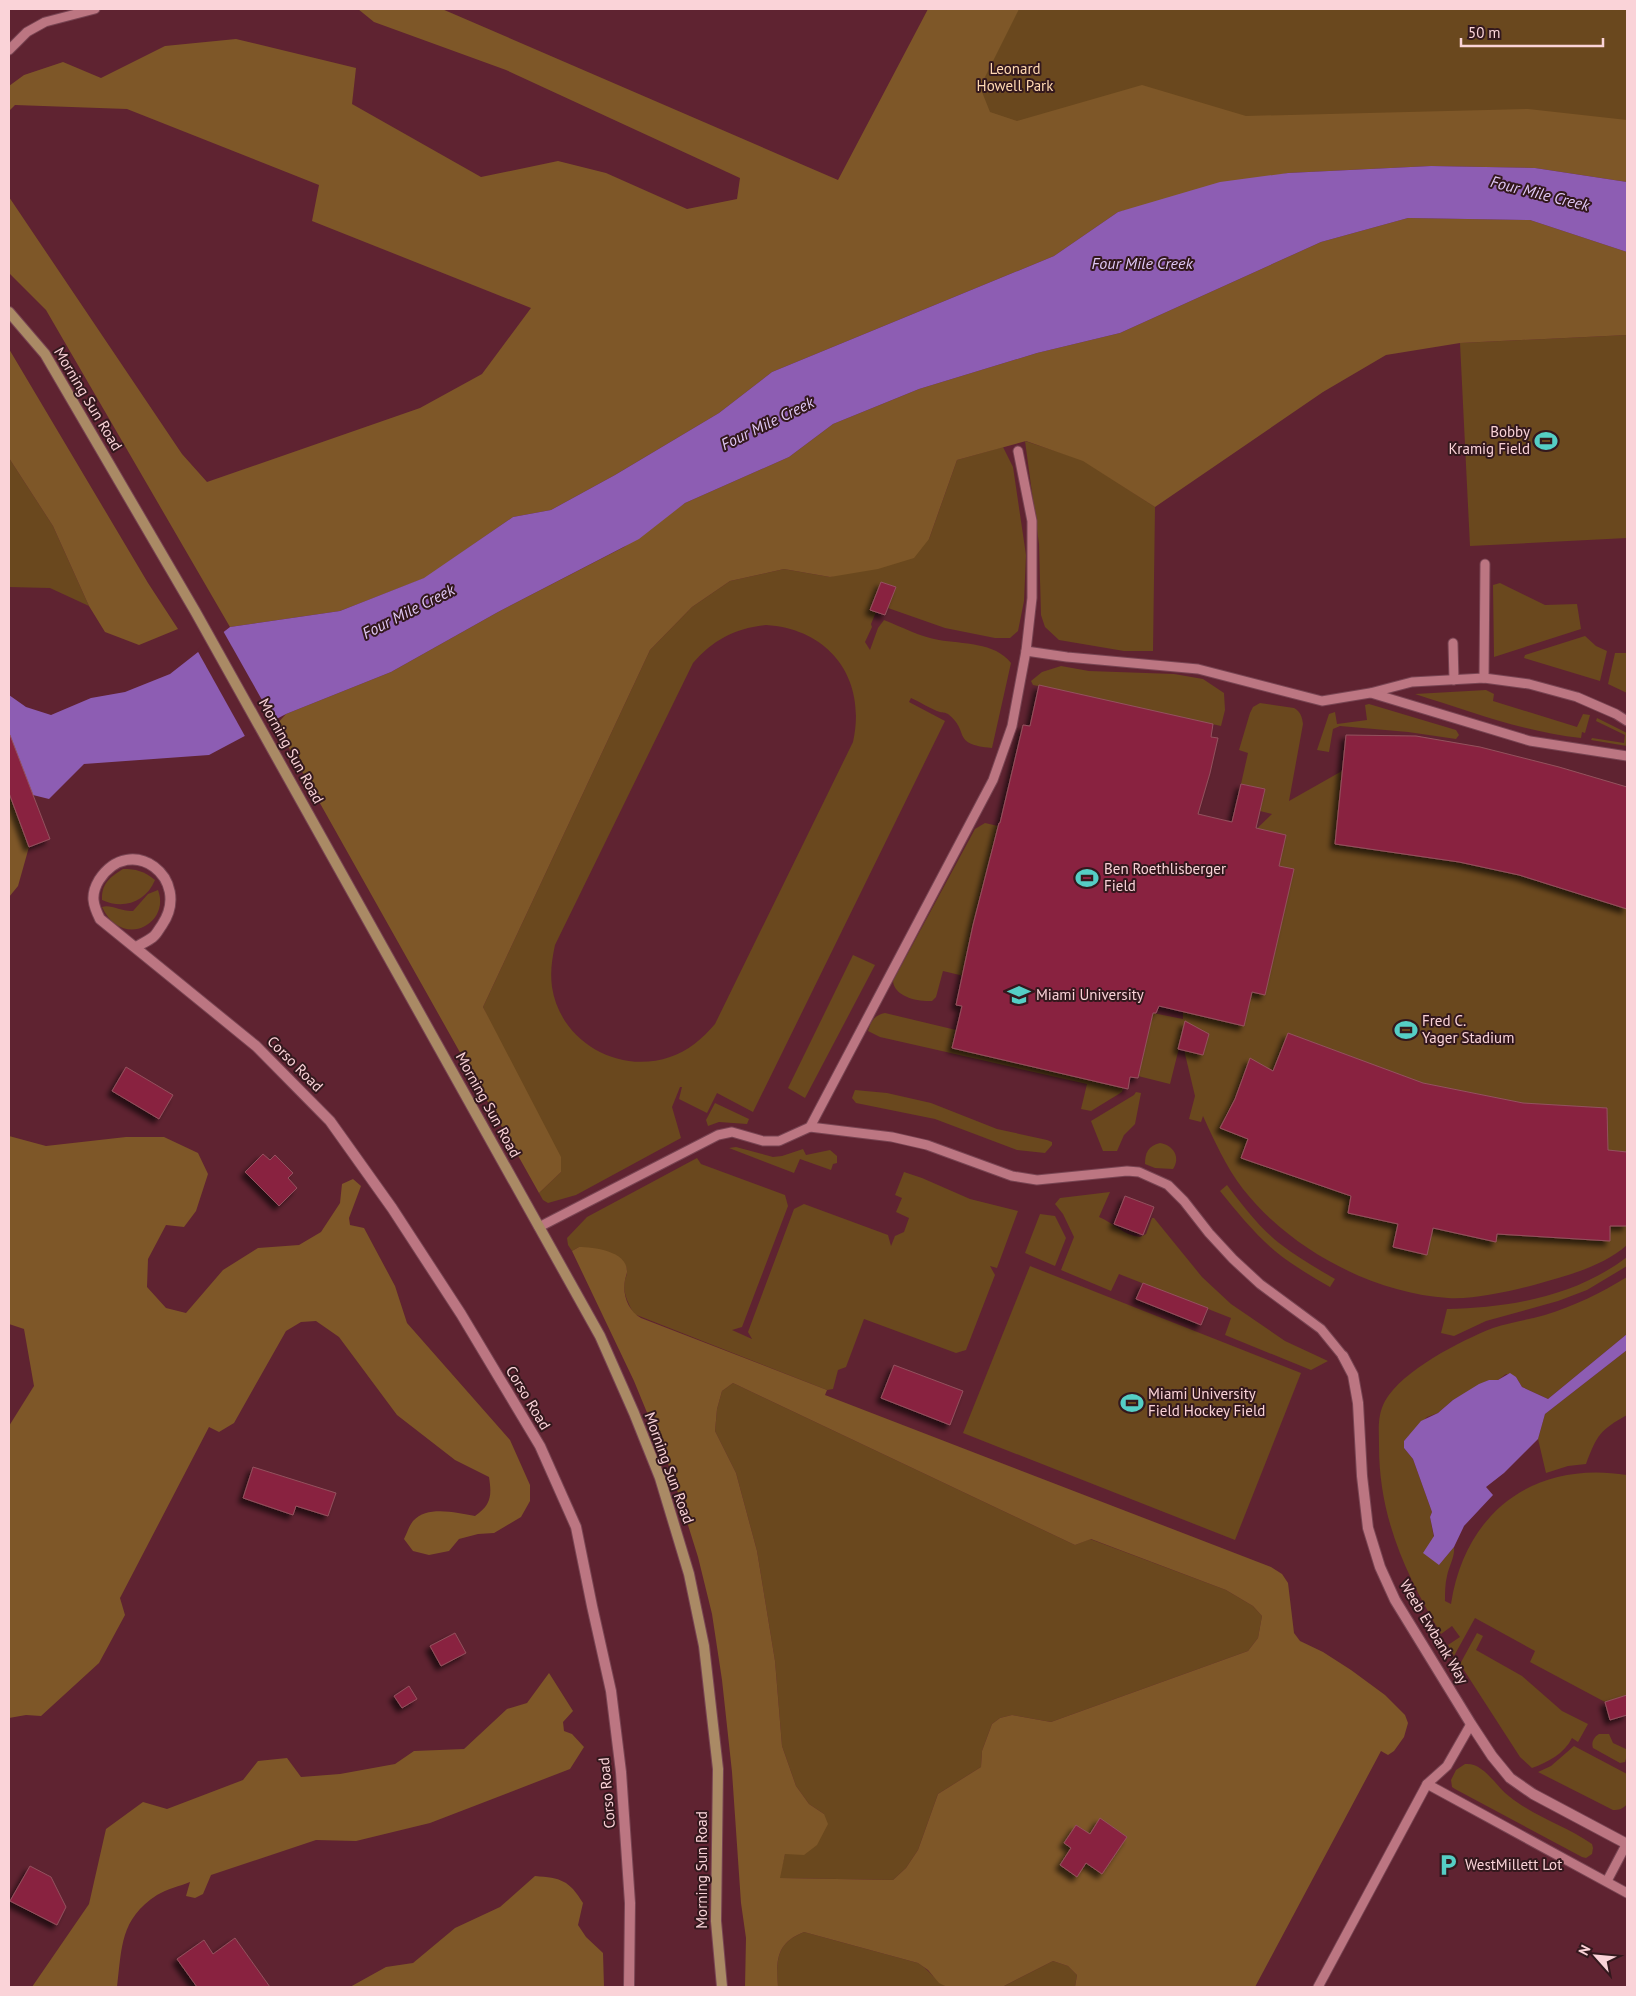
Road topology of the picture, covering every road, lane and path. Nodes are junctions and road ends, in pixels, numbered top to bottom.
1 (95, 9) edge
2 (9, 50) edge
3 (9, 312) edge
4 (1018, 451) dead end
5 (1485, 564) dead end
6 (1453, 643) dead end
7 (1026, 651) junction
8 (1484, 678) junction
9 (1454, 680) junction
10 (1370, 693) junction
11 (1627, 721) edge
12 (1627, 756) edge
13 (136, 947) junction
14 (810, 1128) junction
15 (539, 1227) junction
16 (1343, 1356) joint
17 (1471, 1724) junction
18 (1427, 1784) junction
19 (1627, 1844) edge
20 (1606, 1881) junction
21 (1627, 1893) edge
22 (629, 1987) edge
23 (722, 1987) edge
24 (1318, 1987) edge

1 - 2 lane
3 - 15 main road, Morning Sun Road
4 - 7 lane
5 - 8 lane
6 - 9 lane
7 - 10 lane
7 - 14 lane
8 - 9 lane
8 - 11 lane
9 - 10 lane
10 - 12 lane
13 - 13 street, Corso Road
13 - 22 street, Corso Road
14 - 15 lane
14 - 16 lane
15 - 23 main road, Morning Sun Road
16 - 17 street, Weeb Ewbank Way
17 - 18 lane
17 - 19 street, Weeb Ewbank Way
18 - 20 lane
18 - 24 lane
19 - 20 lane
20 - 21 lane

